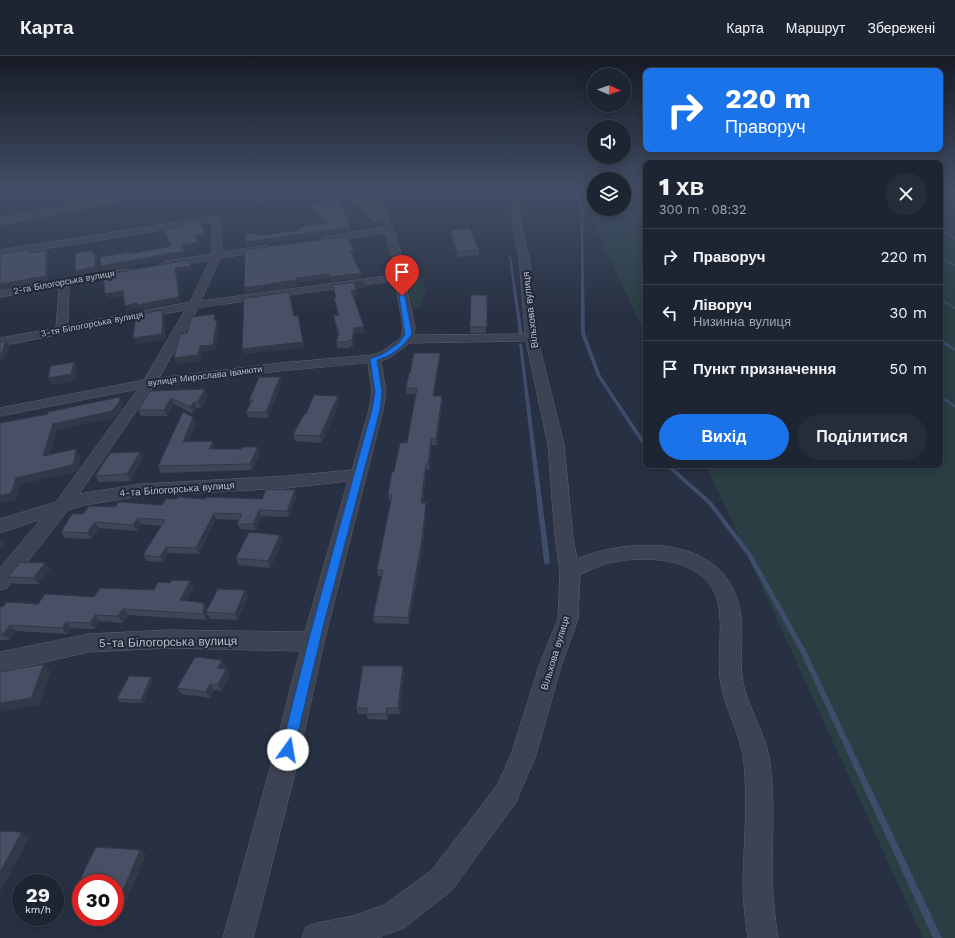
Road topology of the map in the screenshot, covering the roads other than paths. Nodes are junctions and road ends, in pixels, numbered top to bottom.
1 (139, 231) edge
2 (216, 231) edge
3 (375, 231) edge
4 (390, 231) edge
5 (518, 231) edge
6 (316, 241) edge
7 (278, 246) edge
8 (0, 253) edge
9 (217, 255) junction
10 (156, 266) edge
11 (133, 270) edge
12 (399, 277) junction
13 (64, 283) junction
14 (0, 294) edge
15 (194, 305) junction
16 (62, 330) junction
17 (532, 336) junction
18 (406, 339) junction
19 (0, 342) edge
20 (374, 359) junction
21 (149, 383) junction
22 (0, 412) edge
23 (358, 475) junction
24 (63, 505) junction
25 (0, 526) edge
26 (570, 571) junction
27 (0, 582) edge
28 (314, 642) junction
29 (0, 662) edge
30 (238, 938) edge
31 (317, 938) edge
32 (763, 938) edge

1 - 8 street
2 - 9 street
3 - 6 street
4 - 12 street
5 - 17 street, Вільхова вулиця
7 - 9 street
9 - 10 street
9 - 15 street
11 - 13 street, 2-га Білогорська вулиця
12 - 15 street, 3-тя Білогорська вулиця
12 - 18 street
13 - 14 street, 2-га Білогорська вулиця
13 - 16 street
15 - 16 street, 3-тя Білогорська вулиця
15 - 21 street
16 - 19 street, 3-тя Білогорська вулиця
17 - 18 street
17 - 26 street, Вільхова вулиця
18 - 20 street, вулиця Мирослава Іванюти
20 - 21 street, вулиця Мирослава Іванюти
20 - 23 street
21 - 22 street, вулиця Мирослава Іванюти
21 - 24 street
23 - 24 street, 4-та Білогорська вулиця
23 - 28 street
24 - 25 street, 4-та Білогорська вулиця
24 - 27 street
26 - 31 street, Вільхова вулиця
26 - 32 street
28 - 29 street, 5-та Білогорська вулиця
28 - 30 street

